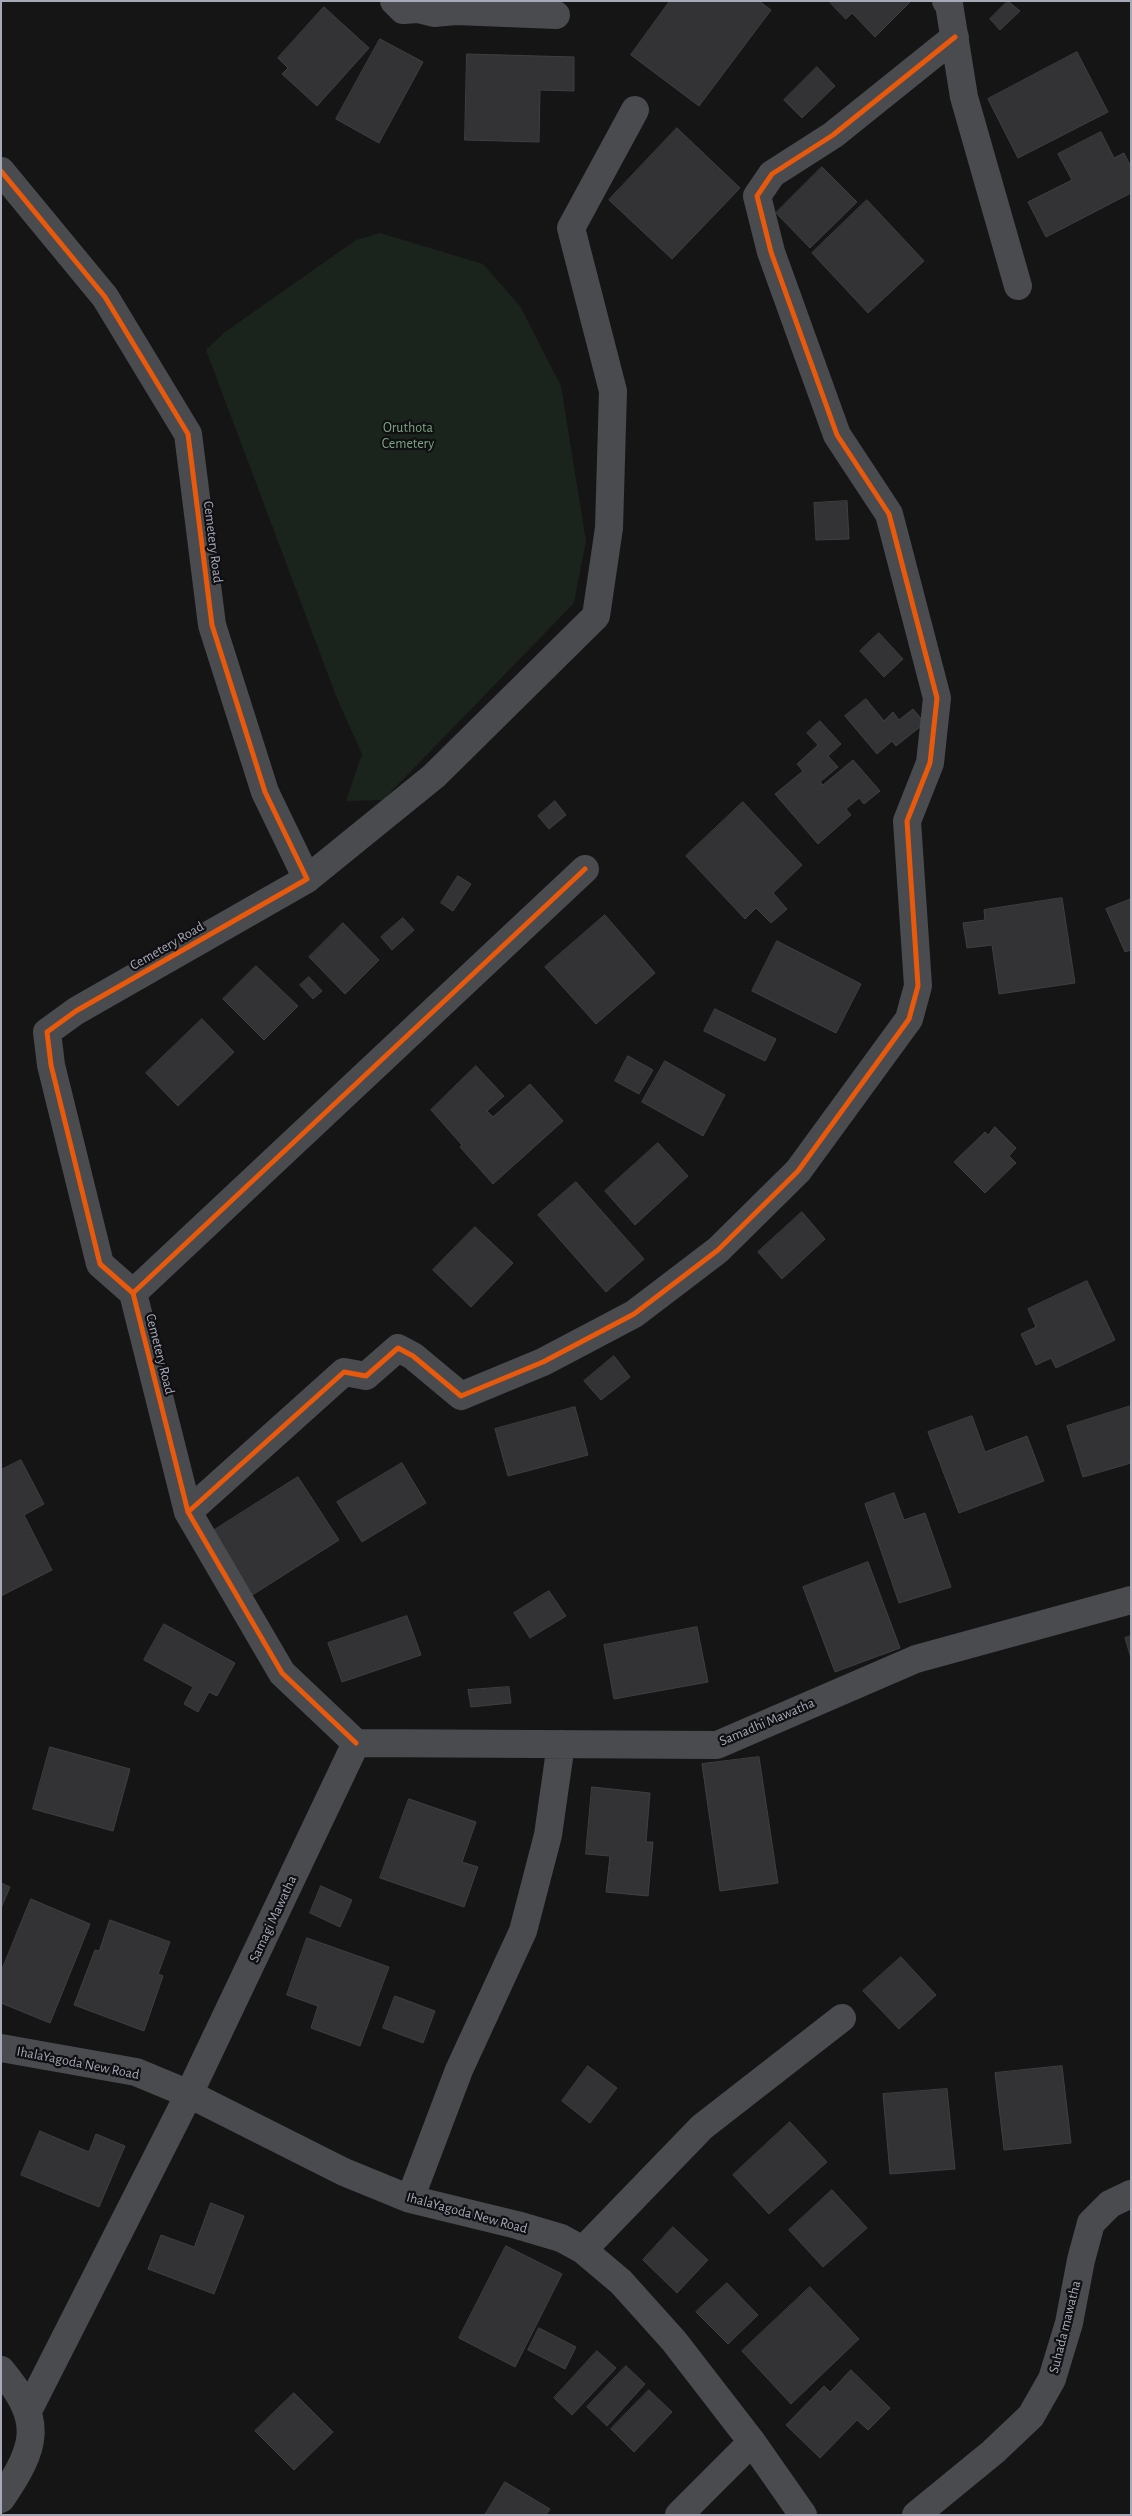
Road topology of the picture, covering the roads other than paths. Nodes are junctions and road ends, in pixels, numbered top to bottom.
1 (394, 1) edge
2 (946, 1) edge
3 (556, 14) dead end
4 (955, 37) junction
5 (634, 110) dead end
6 (1, 171) edge
7 (1018, 286) dead end
8 (586, 869) dead end
9 (307, 879) junction
10 (134, 1293) junction
11 (188, 1512) junction
12 (1131, 1600) edge
13 (356, 1743) junction
14 (561, 1744) junction
15 (842, 2018) dead end
16 (1, 2048) edge
17 (189, 2094) junction
18 (1131, 2194) edge
19 (410, 2200) junction
20 (583, 2250) junction
21 (1, 2370) edge
22 (29, 2409) junction
23 (752, 2442) junction
24 (1, 2499) edge
25 (678, 2515) edge
26 (803, 2515) edge
27 (916, 2515) edge

1 - 3 street
2 - 4 street
4 - 7 street
4 - 11 street
5 - 9 street
6 - 9 street, Cemetery Road
8 - 10 street
9 - 10 street, Cemetery Road
10 - 11 street, Cemetery Road
11 - 13 street, Cemetery Road
12 - 14 street, Samadhi Mawatha
13 - 14 street, Samadhi Mawatha
13 - 17 street, Samagi Mawatha
14 - 19 street
15 - 20 street
16 - 17 street, IhalaYagoda New Road
17 - 19 street, IhalaYagoda New Road
17 - 22 street, Samagi Mawatha
18 - 27 street, Suhada mawatha
19 - 20 street, IhalaYagoda New Road
20 - 23 street, IhalaYagoda New Road
21 - 22 street
22 - 24 street
23 - 25 street
23 - 26 street, IhalaYagoda New Road

